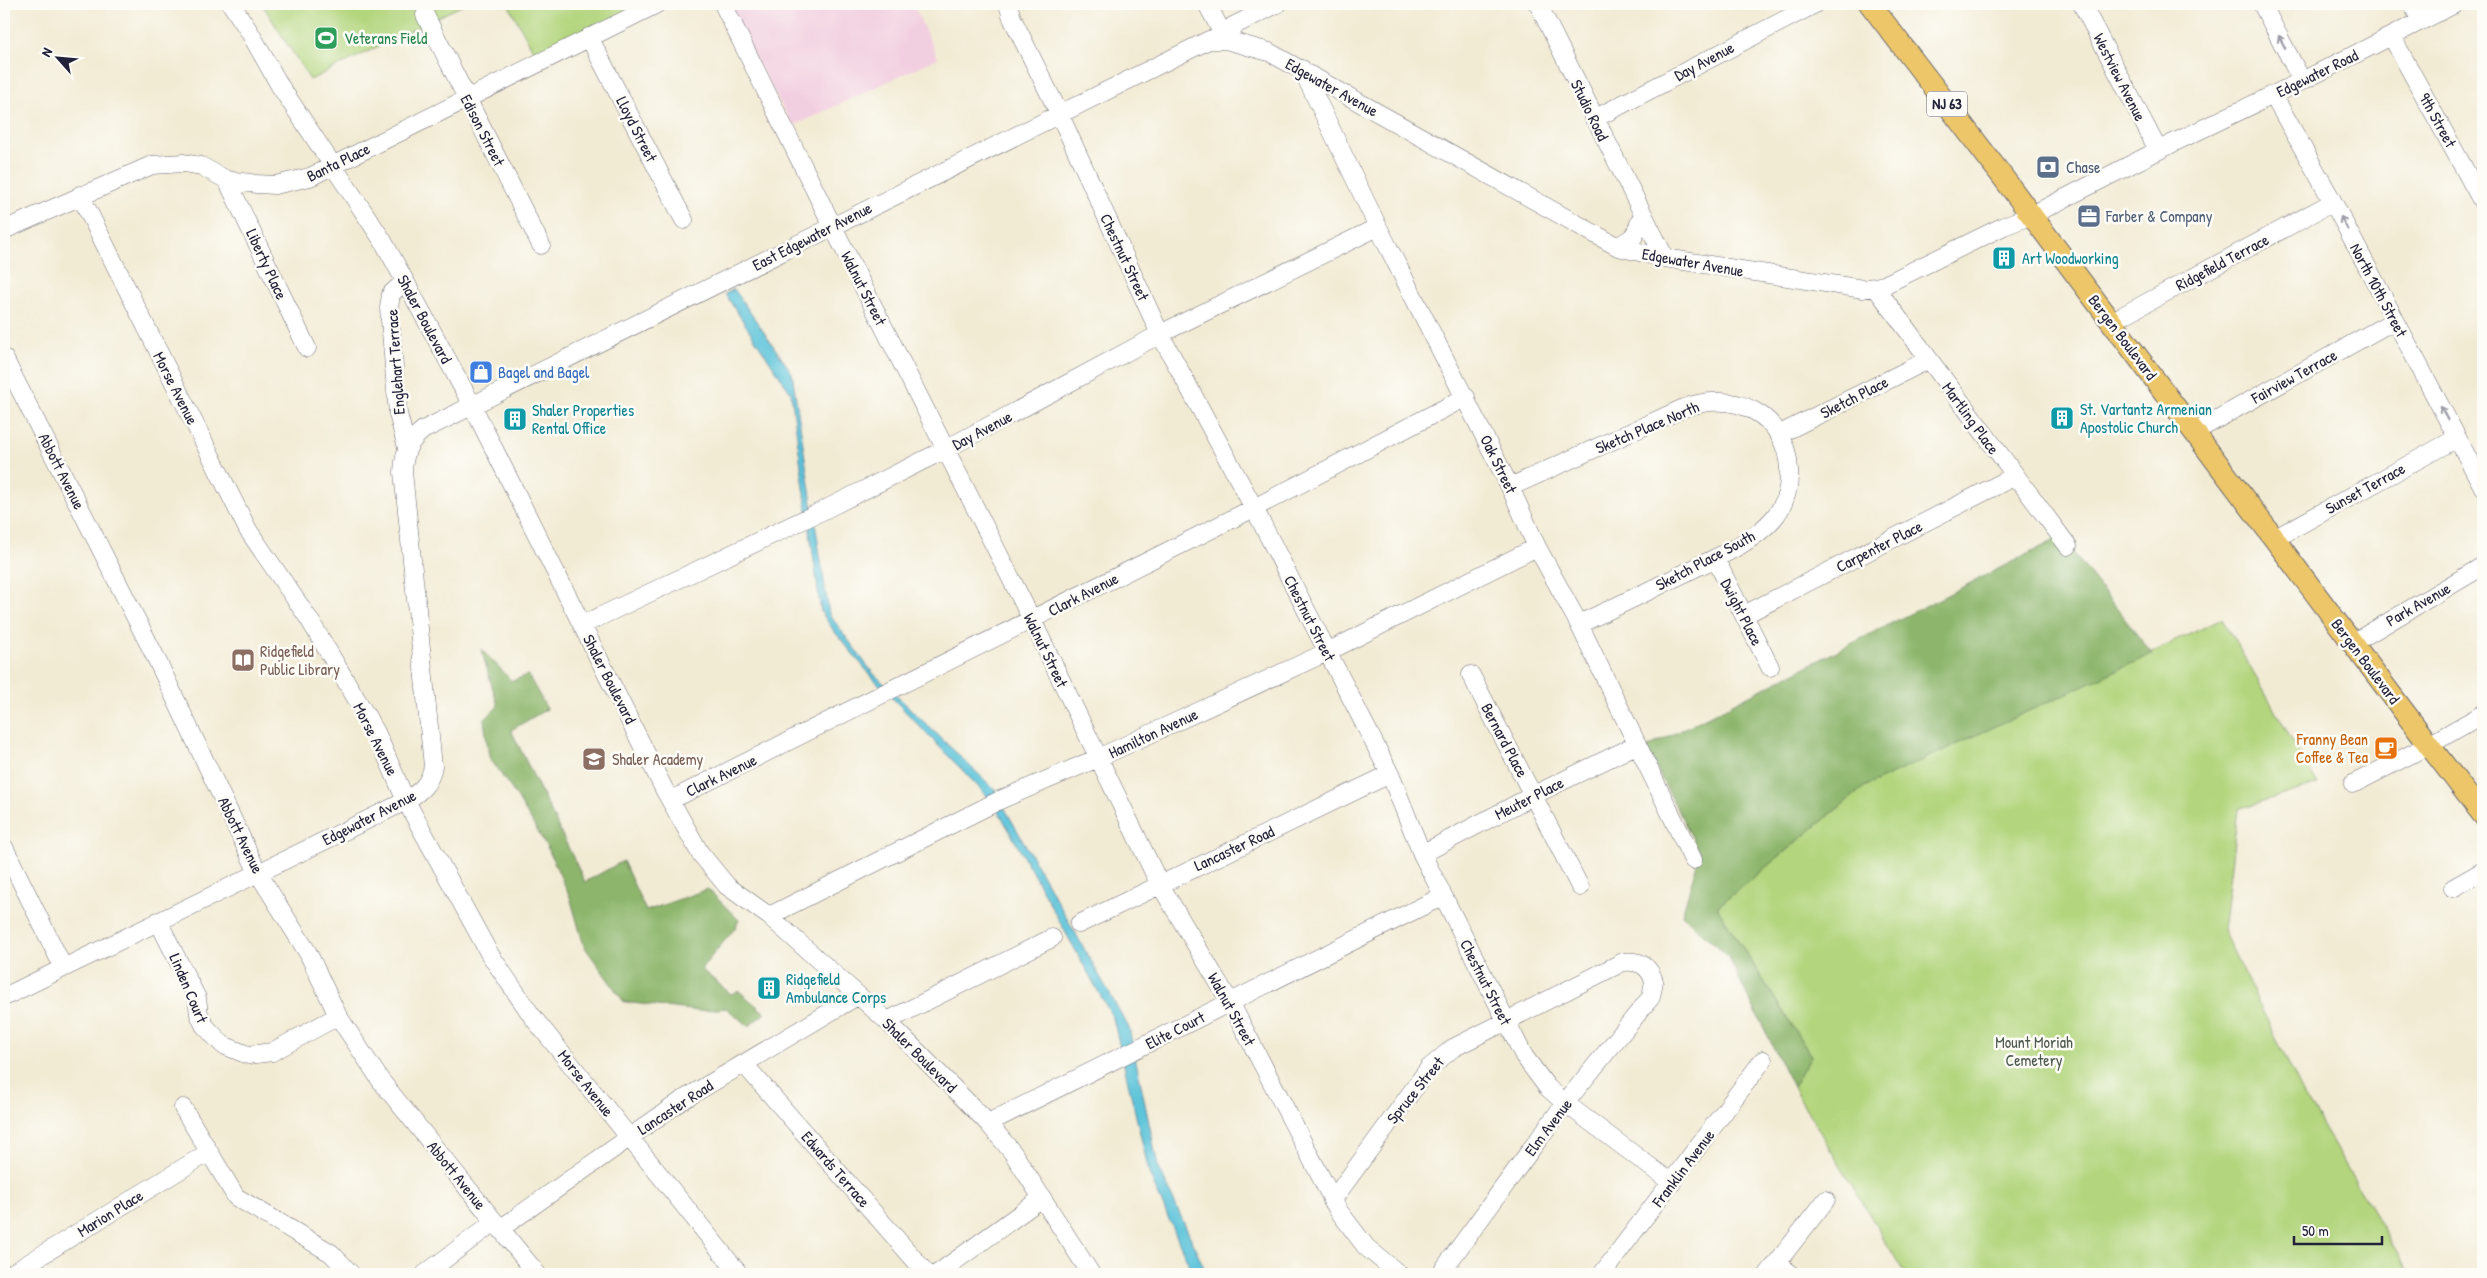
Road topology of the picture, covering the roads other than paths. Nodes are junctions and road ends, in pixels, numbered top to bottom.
1 (231, 4) edge
2 (657, 4) edge
3 (723, 4) edge
4 (1008, 4) edge
5 (1207, 4) edge
6 (1277, 4) edge
7 (1538, 4) edge
8 (1815, 4) edge
9 (2082, 4) edge
10 (2262, 4) edge
11 (2412, 4) edge
12 (2455, 4) edge
13 (1872, 5) edge
14 (425, 15) dead end
15 (2421, 21) junction
16 (2392, 37) junction
17 (589, 38) junction
18 (1226, 40) junction
19 (1302, 69) junction
20 (2302, 81) junction
21 (2273, 95) junction
22 (466, 98) junction
23 (1059, 113) junction
24 (1594, 119) junction
25 (2178, 141) joint
26 (2158, 150) junction
27 (332, 166) junction
28 (227, 180) junction
29 (80, 195) junction
30 (2333, 202) junction
31 (2483, 203) edge
32 (2032, 215) junction
33 (1642, 217) junction
34 (684, 220) dead end
35 (832, 225) junction
36 (1378, 227) junction
37 (4, 230) edge
38 (542, 245) dead end
39 (1618, 247) junction
40 (1664, 258) junction
41 (405, 280) junction
42 (1876, 288) junction
43 (2395, 320) junction
44 (2111, 322) junction
45 (1160, 334) junction
46 (307, 348) dead end
47 (4, 358) edge
48 (1928, 360) junction
49 (1466, 397) junction
50 (472, 405) junction
51 (2194, 432) junction
52 (1780, 434) junction
53 (2456, 438) junction
54 (407, 448) junction
55 (946, 449) junction
56 (2015, 476) junction
57 (1510, 487) junction
58 (2483, 487) edge
59 (1254, 508) junction
60 (2274, 538) junction
61 (2068, 546) dead end
62 (1537, 547) junction
63 (1714, 558) junction
64 (2483, 566) edge
65 (1744, 615) junction
66 (1032, 620) junction
67 (1579, 624) junction
68 (582, 625) junction
69 (2353, 643) junction
70 (1327, 652) junction
71 (1770, 667) dead end
72 (1471, 675) dead end
73 (2483, 714) edge
74 (1636, 745) junction
75 (2428, 745) junction
76 (1098, 758) junction
77 (1390, 774) junction
78 (2353, 784) dead end
79 (1534, 795) junction
80 (671, 800) junction
81 (406, 801) junction
82 (2483, 814) edge
83 (4, 847) edge
84 (1422, 854) junction
85 (1693, 860) dead end
86 (2483, 871) edge
87 (258, 872) junction
88 (1159, 883) junction
89 (1580, 887) dead end
90 (2453, 888) dead end
91 (1442, 896) junction
92 (769, 916) junction
93 (158, 921) junction
94 (1079, 924) dead end
95 (1052, 938) dead end
96 (63, 967) junction
97 (1654, 981) joint
98 (857, 996) junction
99 (4, 997) edge
100 (1230, 1002) junction
101 (338, 1016) junction
102 (887, 1021) junction
103 (1506, 1021) junction
104 (1763, 1060) dead end
105 (744, 1064) junction
106 (1565, 1103) junction
107 (183, 1108) dead end
108 (988, 1123) junction
109 (629, 1137) junction
110 (209, 1152) junction
111 (1672, 1183) junction
112 (1042, 1198) junction
113 (1826, 1200) dead end
114 (1332, 1201) junction
115 (497, 1225) junction
116 (1772, 1269) edge
117 (11, 1274) edge
118 (351, 1274) edge
119 (425, 1274) edge
120 (537, 1274) edge
121 (739, 1274) edge
122 (927, 1274) edge
123 (937, 1274) edge
124 (1091, 1274) edge
125 (1400, 1274) edge
126 (1440, 1274) edge
127 (1602, 1274) edge
128 (1792, 1274) edge

1 - 27 street, Shaler Boulevard
2 - 17 street, Banta Place
3 - 35 street, Walnut Street
4 - 23 street, Chestnut Street
5 - 18 street
6 - 18 street
7 - 24 street, Studio Road
8 - 24 street, Day Avenue
9 - 26 street, Westview Avenue
20 -> 10 street
11 - 15 street
12 - 15 street, Edgewater Road
13 - 32 main road, Bergen Boulevard / NJ 63
14 - 22 street, Edison Street
15 - 16 street, Edgewater Road
16 - 20 street, Edgewater Road
16 - 31 street, 9th Street
17 - 22 street, Banta Place
17 - 34 street, Lloyd Street
18 - 19 street, Edgewater Avenue
18 - 23 street, East Edgewater Avenue
19 - 36 street, Oak Street
19 - 39 street, Edgewater Avenue
20 - 21 street, Edgewater Road
21 - 25 street, Edgewater Road
21 - 30 street, North 10th Street
22 - 27 street, Banta Place
22 - 38 street, Edison Street
23 - 35 street, East Edgewater Avenue
23 - 45 street, Chestnut Street
24 - 33 street, Studio Road
25 - 26 street, Edgewater Avenue
26 - 32 street, Edgewater Avenue
27 - 28 street, Banta Place
27 - 41 street, Shaler Boulevard
28 - 29 street, Banta Place
28 - 46 street, Liberty Place
29 - 37 street, Banta Place
29 - 81 street, Morse Avenue
43 -> 30 street, North 10th Street
30 - 44 street, Ridgefield Terrace
32 - 42 street, Edgewater Avenue
32 - 44 main road, Bergen Boulevard / NJ 63
33 - 39 street
33 - 40 street, Studio Road
35 - 50 street, East Edgewater Avenue
35 - 55 street, Walnut Street
36 - 45 street, Day Avenue
36 - 49 street, Oak Street
39 - 40 street, Edgewater Avenue
40 - 42 street, Edgewater Avenue
41 - 50 street, Shaler Boulevard
41 - 54 street, Englehart Terrace
42 - 48 street, Martling Place
43 - 51 street, Fairview Terrace
53 -> 43 street, North 10th Street
44 - 51 main road, Bergen Boulevard / NJ 63
45 - 55 street, Day Avenue
45 - 59 street, Chestnut Street
47 - 87 street, Abbott Avenue
48 - 52 street, Sketch Place
48 - 56 street, Martling Place
49 - 57 street, Oak Street
49 - 59 street, Clark Avenue
50 - 54 street, East Edgewater Avenue
50 - 68 street, Shaler Boulevard
51 - 60 main road, Bergen Boulevard / NJ 63
52 - 57 street, Sketch Place North
52 - 63 street, Sketch Place South
53 - 58 street, North 10th Street
53 - 60 street, Sunset Terrace
54 - 81 street, Edgewater Avenue
55 - 66 street, Walnut Street
55 - 68 street, Day Avenue
56 - 61 street, Martling Place
56 - 65 street, Carpenter Place
57 - 62 street, Oak Street
59 - 66 street, Clark Avenue
59 - 70 street, Chestnut Street
60 - 69 main road, Bergen Boulevard / NJ 63
62 - 67 street, Oak Street
62 - 70 street, Hamilton Avenue
63 - 65 street, Dwight Place
63 - 67 street, Sketch Place South
64 - 69 street, Park Avenue
65 - 71 street, Dwight Place
66 - 76 street, Walnut Street
66 - 80 street, Clark Avenue
67 - 74 street, Oak Street
68 - 80 street, Shaler Boulevard
69 - 75 main road, Bergen Boulevard / NJ 63
70 - 76 street, Hamilton Avenue
70 - 77 street, Chestnut Street
72 - 79 street, Bernard Place
73 - 75 street
74 - 79 street, Meuter Place
74 - 85 street, Oak Street
75 - 78 street
75 - 82 main road, Bergen Boulevard / NJ 63
76 - 88 street, Walnut Street
76 - 92 street, Hamilton Avenue
77 - 84 street, Chestnut Street
77 - 88 street, Lancaster Road
79 - 84 street, Meuter Place
79 - 89 street, Bernard Place
80 - 92 street, Shaler Boulevard
81 - 87 street, Edgewater Avenue
81 - 109 street, Morse Avenue
83 - 96 street
84 - 91 street, Chestnut Street
86 - 90 street
87 - 93 street, Edgewater Avenue
87 - 101 street, Abbott Avenue
88 - 94 street, Lancaster Road
88 - 100 street, Walnut Street
91 - 100 street, Elite Court
91 - 103 street, Chestnut Street
92 - 98 street, Shaler Boulevard
93 - 96 street, Edgewater Avenue
93 - 101 street, Linden Court
95 - 102 street
96 - 99 street, Edgewater Avenue
97 - 103 street, Spruce Street
97 - 106 street, Elm Avenue
98 - 102 street, Shaler Boulevard
98 - 105 street, Lancaster Road
100 - 108 street, Elite Court
100 - 114 street, Walnut Street
101 - 115 street, Abbott Avenue
102 - 108 street, Shaler Boulevard
103 - 106 street, Chestnut Street
103 - 114 street, Spruce Street
104 - 111 street, Franklin Avenue
105 - 109 street, Lancaster Road
105 - 122 street, Edwards Terrace
106 - 111 street, Chestnut Street
106 - 126 street, Elm Avenue
107 - 110 street
108 - 112 street, Shaler Boulevard
109 - 115 street, Lancaster Road
109 - 121 street, Morse Avenue
110 - 117 street, Marion Place
110 - 118 street
111 - 127 street, Franklin Avenue
112 - 123 street
112 - 124 street, Shaler Boulevard
113 - 116 street
114 - 125 street, Walnut Street
115 - 119 street, Lancaster Road
115 - 120 street, Abbott Avenue
116 - 128 street

